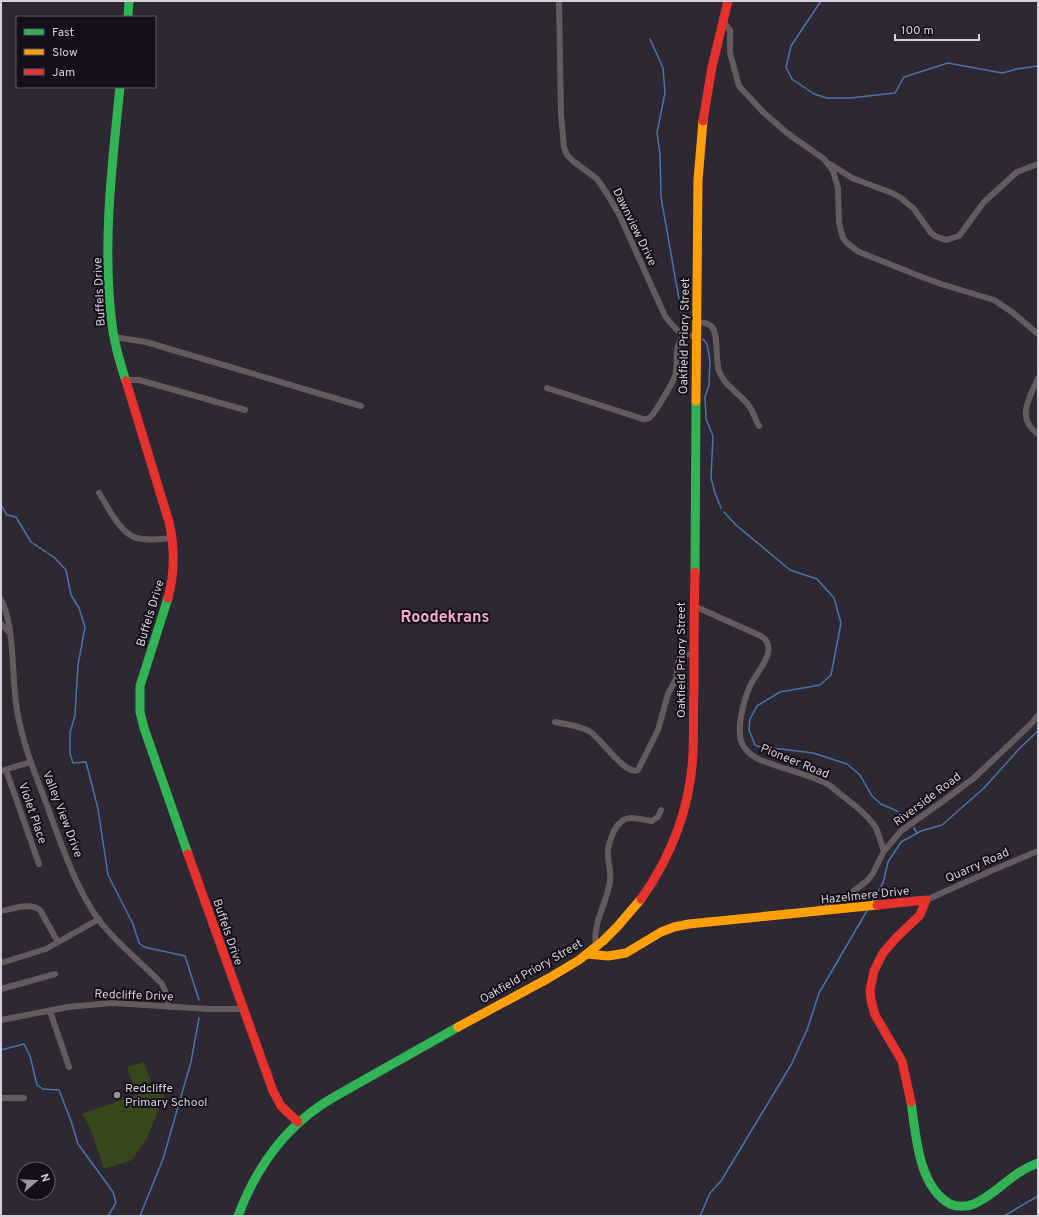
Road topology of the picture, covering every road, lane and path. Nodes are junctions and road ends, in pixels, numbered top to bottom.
1 (129, 1) edge
2 (559, 1) edge
3 (728, 1) edge
4 (128, 16) edge
5 (722, 20) junction
6 (120, 88) edge
7 (829, 164) junction
8 (1038, 164) edge
9 (696, 322) junction
10 (1038, 334) edge
11 (685, 335) junction
12 (696, 336) junction
13 (114, 337) junction
14 (1038, 378) edge
15 (125, 380) junction
16 (548, 388) dead end
17 (361, 406) dead end
18 (245, 410) dead end
19 (759, 426) dead end
20 (1038, 434) edge
21 (100, 494) dead end
22 (172, 538) junction
23 (1, 600) edge
24 (694, 606) junction
25 (1, 624) edge
26 (10, 633) junction
27 (694, 654) junction
28 (1038, 715) edge
29 (555, 722) dead end
30 (31, 762) junction
31 (4, 770) edge
32 (661, 810) dead end
33 (884, 851) junction
34 (1038, 851) edge
35 (39, 864) dead end
36 (926, 900) junction
37 (1, 911) edge
38 (812, 912) junction
39 (99, 919) junction
40 (58, 942) junction
41 (596, 946) junction
42 (587, 954) junction
43 (1, 963) edge
44 (55, 974) dead end
45 (1, 989) edge
46 (168, 1007) junction
47 (243, 1010) junction
48 (50, 1011) junction
49 (1, 1020) edge
50 (68, 1067) dead end
51 (1, 1098) edge
52 (24, 1098) dead end
53 (298, 1122) junction
54 (1038, 1163) edge
55 (238, 1216) edge

1 - 4 street
2 - 11 street, Dawnview Drive
3 - 5 street, Oakfield Priory Street
5 - 7 street
5 - 9 street, Oakfield Priory Street
6 - 13 street, Buffels Drive
7 - 8 street
7 - 10 street
9 - 12 street, Oakfield Priory Street
9 - 19 street
11 - 12 street
11 - 16 street
12 - 24 street, Oakfield Priory Street
13 - 15 street, Buffels Drive
13 - 17 street
14 - 20 street
15 - 18 street
15 - 22 street, Buffels Drive
21 - 22 street
22 - 47 street, Buffels Drive
23 - 26 street, Valley View Drive
24 - 27 street, Oakfield Priory Street
24 - 33 street, Pioneer Road
25 - 26 street
26 - 30 street, Valley View Drive
27 - 29 street
27 - 41 street, Oakfield Priory Street
28 - 33 street, Riverside Road
30 - 31 street
30 - 39 street, Valley View Drive
31 - 35 street, Violet Place
32 - 41 street
33 - 38 street, Riverside Road
34 - 36 street, Quarry Road
36 - 38 street, Hazelmere Drive
36 - 54 street, Hazelmere Drive
37 - 40 street
38 - 42 street, Hazelmere Drive
39 - 40 street
39 - 46 street, Valley View Drive
40 - 43 street
41 - 42 street, Oakfield Priory Street
42 - 53 street, Oakfield Priory Street
44 - 45 street
46 - 47 street, Redcliffe Drive
46 - 48 street, Redcliffe Drive
47 - 53 street, Buffels Drive
48 - 49 street, Redcliffe Drive
48 - 50 street
51 - 52 street
53 - 55 street, Oakfield Priory Street

